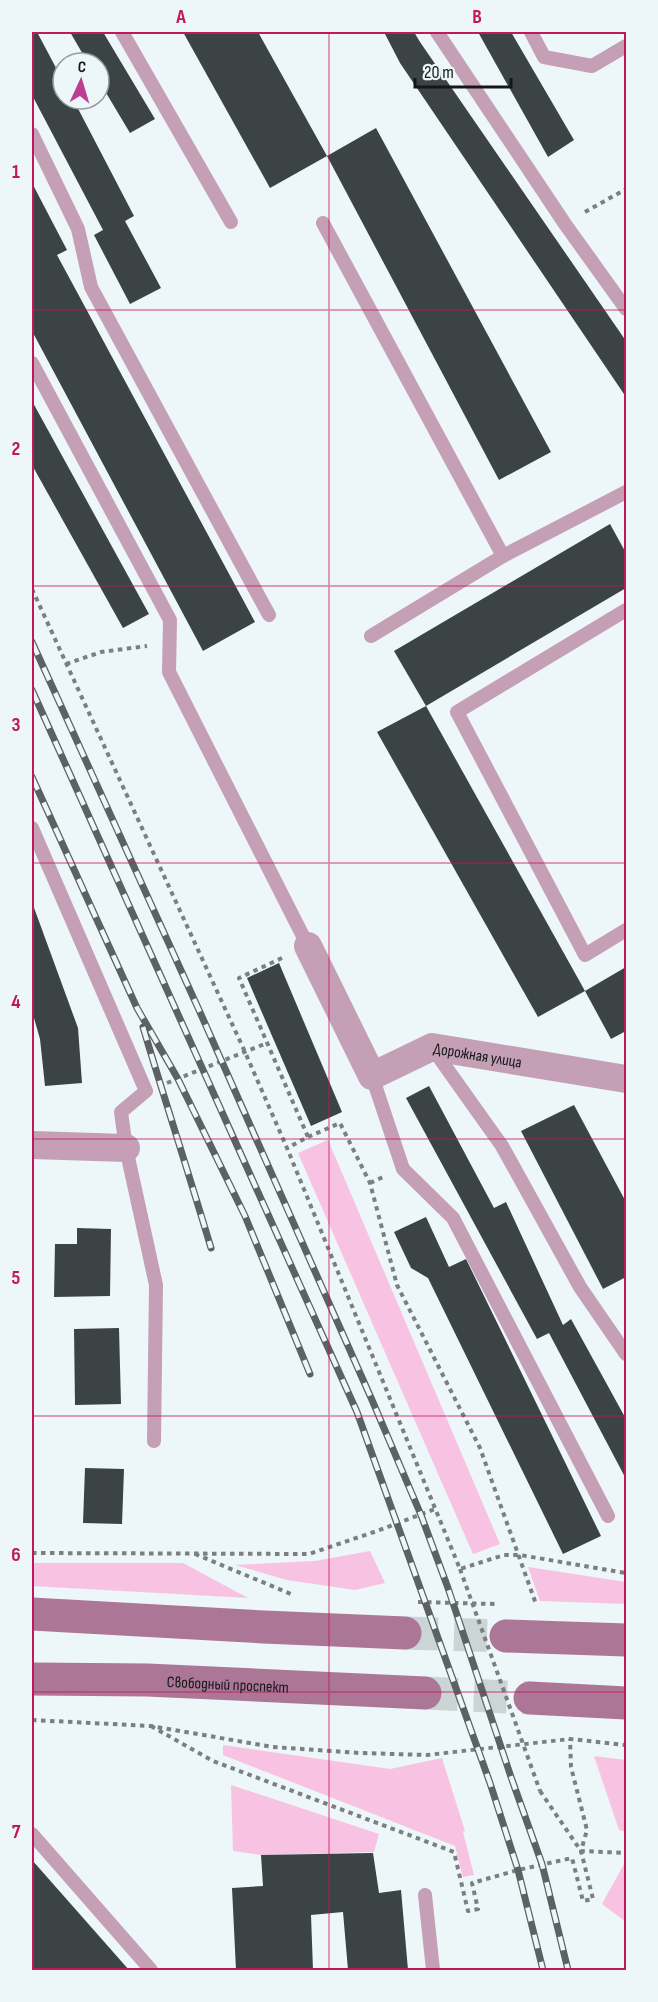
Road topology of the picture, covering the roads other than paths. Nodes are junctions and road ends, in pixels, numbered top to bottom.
1 (122, 32) edge
2 (437, 32) edge
3 (531, 32) edge
4 (627, 46) edge
5 (32, 134) edge
6 (231, 222) dead end
7 (323, 223) dead end
8 (627, 309) edge
9 (32, 363) edge
10 (627, 492) edge
11 (503, 556) junction
12 (627, 610) edge
13 (269, 615) dead end
14 (371, 636) dead end
15 (32, 828) edge
16 (627, 930) edge
17 (297, 951) joint
18 (432, 1047) junction
19 (372, 1076) junction
20 (627, 1079) edge
21 (32, 1145) edge
22 (126, 1148) junction
23 (627, 1354) edge
24 (154, 1441) dead end
25 (608, 1516) dead end
26 (32, 1614) edge
27 (405, 1633) tunnel mouth
28 (506, 1636) tunnel mouth
29 (627, 1640) edge
30 (32, 1679) edge
31 (425, 1692) tunnel mouth
32 (530, 1698) tunnel mouth
33 (627, 1703) edge
34 (32, 1834) edge
35 (425, 1895) dead end
36 (151, 1971) edge
37 (433, 1971) edge

1 - 6 lane
2 - 8 lane
3 - 4 lane
5 - 13 lane
7 - 11 lane
9 - 17 lane
10 - 11 lane
11 - 14 lane
12 - 16 lane
15 - 22 lane
17 - 19 street
18 - 19 street, Дорожная улица
18 - 20 street, Дорожная улица
18 - 23 lane
19 - 25 lane
21 - 22 street
22 - 24 lane
26 - 27 main road
28 - 29 main road
30 - 31 main road, Свободный проспект
32 - 33 main road
34 - 36 lane
35 - 37 lane

